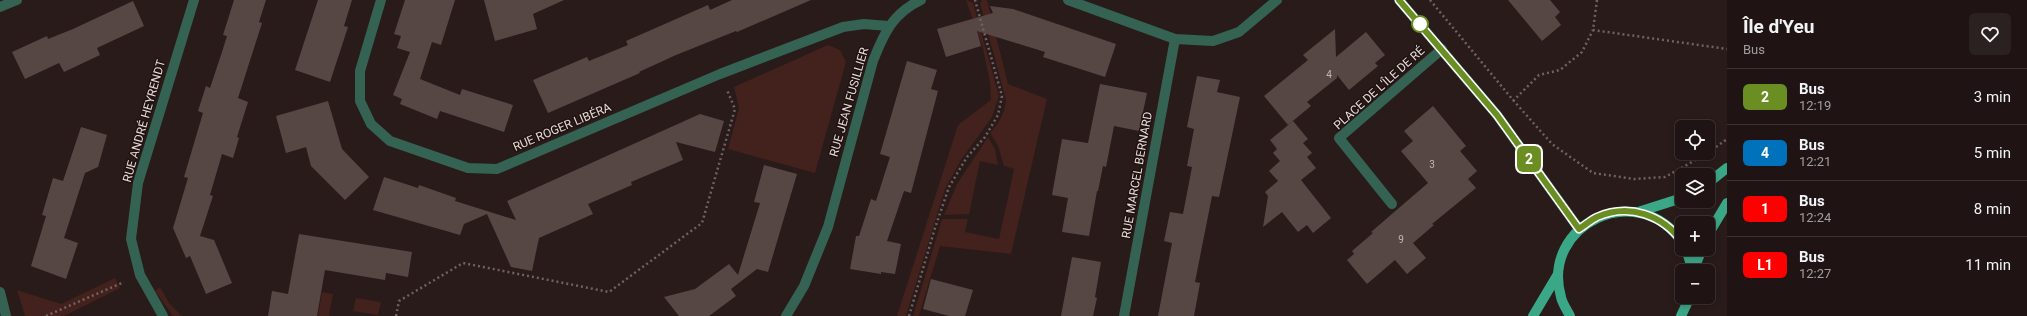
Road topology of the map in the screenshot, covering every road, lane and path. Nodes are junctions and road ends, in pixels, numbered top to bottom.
1 (16, 0) edge
2 (194, 0) edge
3 (382, 0) edge
4 (921, 0) edge
5 (975, 0) edge
6 (1068, 0) edge
7 (1277, 0) edge
8 (1399, 0) edge
9 (1430, 0) edge
10 (1597, 0) edge
11 (0, 8) edge
12 (888, 26) junction
13 (1593, 30) junction
14 (1175, 39) junction
15 (1442, 48) junction
16 (1727, 49) edge
17 (720, 74) junction
18 (1513, 100) junction
19 (1727, 138) edge
20 (1715, 147) edge
21 (1695, 160) edge
22 (1727, 168) edge
23 (1715, 177) edge
24 (1675, 200) edge
25 (1727, 203) edge
26 (1392, 204) dead end
27 (1638, 212) junction
28 (1715, 223) edge
29 (1579, 229) junction
30 (1675, 232) edge
31 (1558, 274) junction
32 (140, 275) junction
33 (0, 292) edge
34 (1687, 304) edge
35 (6, 316) edge
36 (46, 316) edge
37 (162, 316) edge
38 (396, 316) edge
39 (786, 316) edge
40 (909, 316) edge
41 (1124, 316) edge
42 (1533, 316) edge
43 (1570, 316) edge
44 (1681, 316) edge

1 - 11 street
2 - 32 street, RUE ANDRÉ HEYRENDT
3 - 17 street, RUE ROGER LIBÉRA
4 - 12 street, RUE JEAN FUSILLIER
5 - 40 path
6 - 14 street
7 - 14 street
8 - 15 street
9 - 18 path
10 - 13 path
12 - 17 street, RUE ROGER LIBÉRA
12 - 39 street, RUE JEAN FUSILLIER
13 - 16 path
13 - 18 path
14 - 41 street, RUE MARCEL BERNARD
15 - 26 street, PLACE DE L'ÎLE DE RÉ
15 - 29 street
17 - 38 path
18 - 21 path
19 - 20 path
22 - 23 main road
24 - 27 main road
25 - 28 main road
27 - 29 main road
27 - 30 main road
29 - 31 main road
31 - 42 main road
31 - 43 main road
32 - 36 path
32 - 37 street, RUE ANDRÉ HEYRENDT
33 - 35 street
34 - 44 main road

